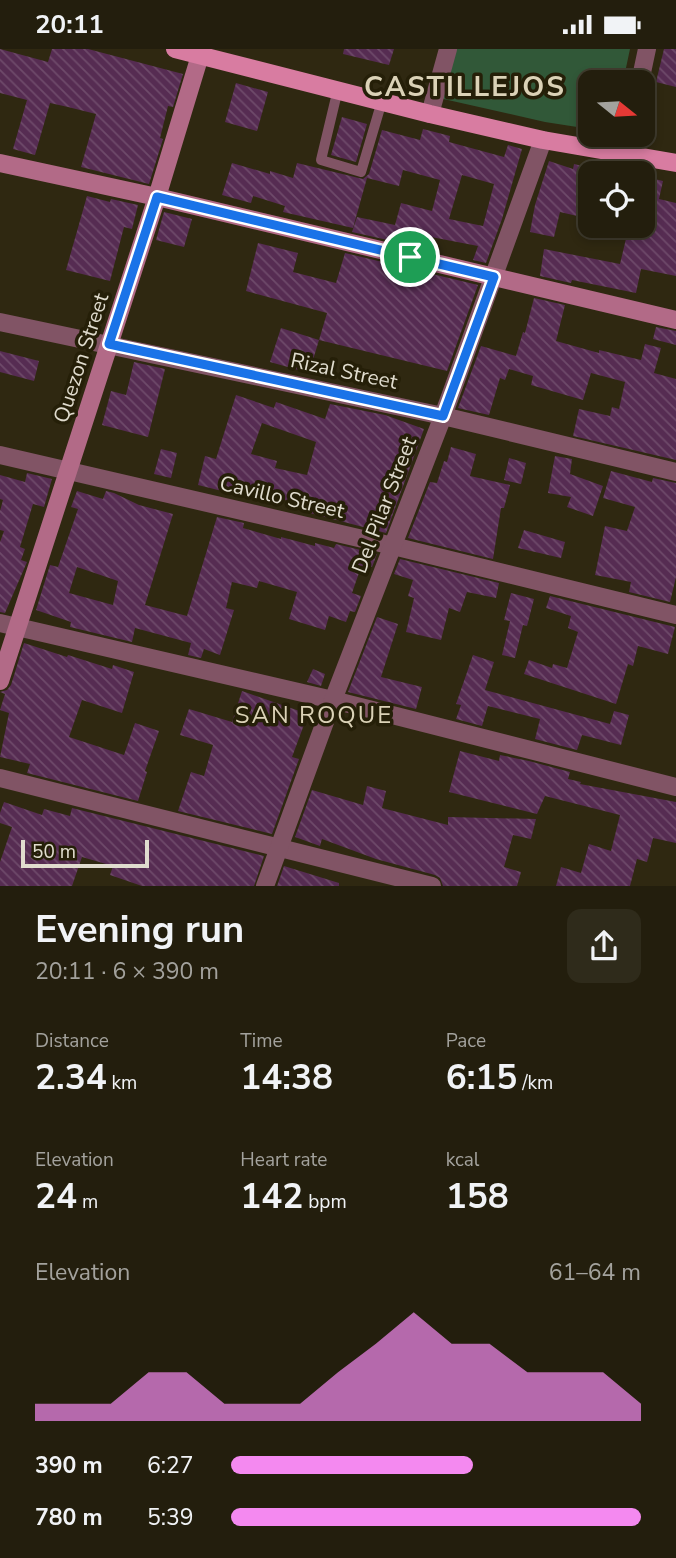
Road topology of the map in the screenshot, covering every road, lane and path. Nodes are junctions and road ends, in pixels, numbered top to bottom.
1 (175, 49) edge
2 (448, 49) edge
3 (647, 49) edge
4 (201, 52) edge
5 (643, 70) edge
6 (338, 89) junction
7 (382, 101) junction
8 (430, 114) junction
9 (543, 139) junction
10 (624, 147) edge
11 (622, 153) junction
12 (0, 163) edge
13 (676, 163) edge
14 (157, 197) junction
15 (494, 277) junction
16 (676, 320) edge
17 (0, 322) edge
18 (109, 344) junction
19 (443, 416) junction
20 (0, 455) edge
21 (69, 470) junction
22 (676, 473) edge
23 (393, 546) junction
24 (676, 615) edge
25 (8, 625) edge
26 (0, 681) edge
27 (333, 700) junction
28 (0, 778) edge
29 (676, 787) edge
30 (279, 846) junction
31 (265, 886) edge
32 (432, 886) edge

1 - 4 main road
2 - 8 street
3 - 5 street
4 - 6 main road
4 - 14 street, Quezon Street
6 - 7 main road
6 - 7 lane
7 - 8 main road
8 - 9 main road
9 - 11 main road
9 - 15 street, Del Pilar Street
10 - 11 street
11 - 13 main road
12 - 14 street
14 - 15 street
14 - 18 street, Quezon Street
15 - 16 street
15 - 19 street, Del Pilar Street
17 - 18 street, Rizal Street
18 - 19 street, Rizal Street
18 - 21 street, Quezon Street
19 - 22 street, Rizal Street
19 - 23 street, Del Pilar Street
20 - 21 street, Cavillo Street
21 - 23 street, Cavillo Street
21 - 25 street, Quezon Street
23 - 24 street, Cavillo Street
23 - 27 street, Del Pilar Street
25 - 26 street, Quezon Street
25 - 27 street
27 - 29 street
27 - 30 street, Del Pilar Street
28 - 30 street
30 - 31 street, Del Pilar Street
30 - 32 street

